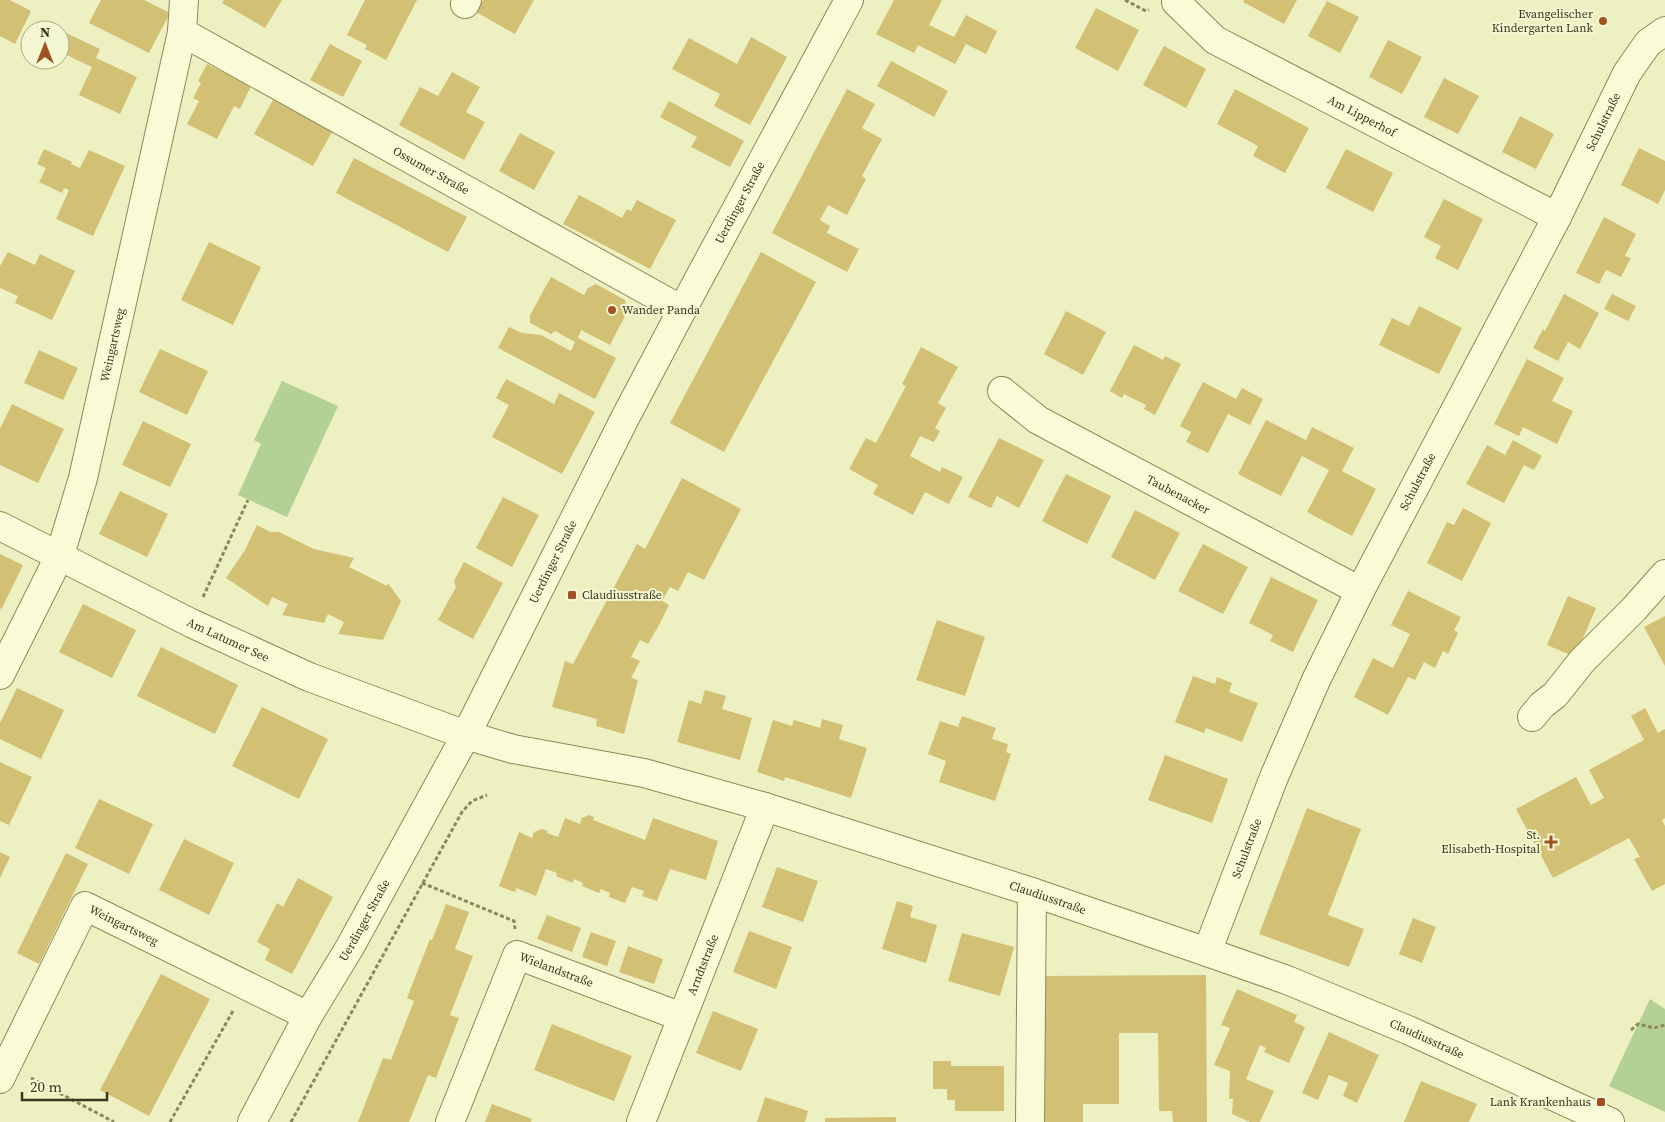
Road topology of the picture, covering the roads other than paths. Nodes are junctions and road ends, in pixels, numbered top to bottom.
1 (184, 0) edge
2 (849, 0) edge
3 (1176, 2) dead end
4 (1665, 31) edge
5 (182, 32) junction
6 (1557, 217) junction
7 (682, 310) junction
8 (1002, 391) dead end
9 (0, 526) edge
10 (60, 555) junction
11 (1665, 574) edge
12 (1360, 592) junction
13 (0, 675) edge
14 (1532, 717) dead end
15 (466, 734) junction
16 (765, 807) junction
17 (1032, 892) junction
18 (1207, 952) junction
19 (308, 1016) junction
20 (682, 1017) junction
21 (3, 1072) edge
22 (252, 1122) edge
23 (450, 1122) edge
24 (641, 1122) edge
25 (1030, 1122) edge
26 (1610, 1122) edge

1 - 5 street, Weingartsweg
2 - 7 street, Uerdinger Straße
3 - 6 street, Am Lipperhof
4 - 6 street, Schulstraße
5 - 7 street, Ossumer Straße
5 - 10 street, Weingartsweg
6 - 12 street, Schulstraße
7 - 15 street, Uerdinger Straße
8 - 12 street, Taubenacker
9 - 10 street, Am Latumer See
10 - 13 street, Weingartsweg
10 - 15 street, Am Latumer See
11 - 14 street
12 - 18 street, Schulstraße
15 - 16 street, Claudiusstraße
15 - 19 street, Uerdinger Straße
16 - 17 street, Claudiusstraße
16 - 20 street, Arndtstraße
17 - 18 street, Claudiusstraße
17 - 25 street
18 - 26 street, Claudiusstraße
19 - 21 street, Weingartsweg
19 - 22 street, Uerdinger Straße
20 - 23 street, Wielandstraße
20 - 24 street, Arndtstraße

